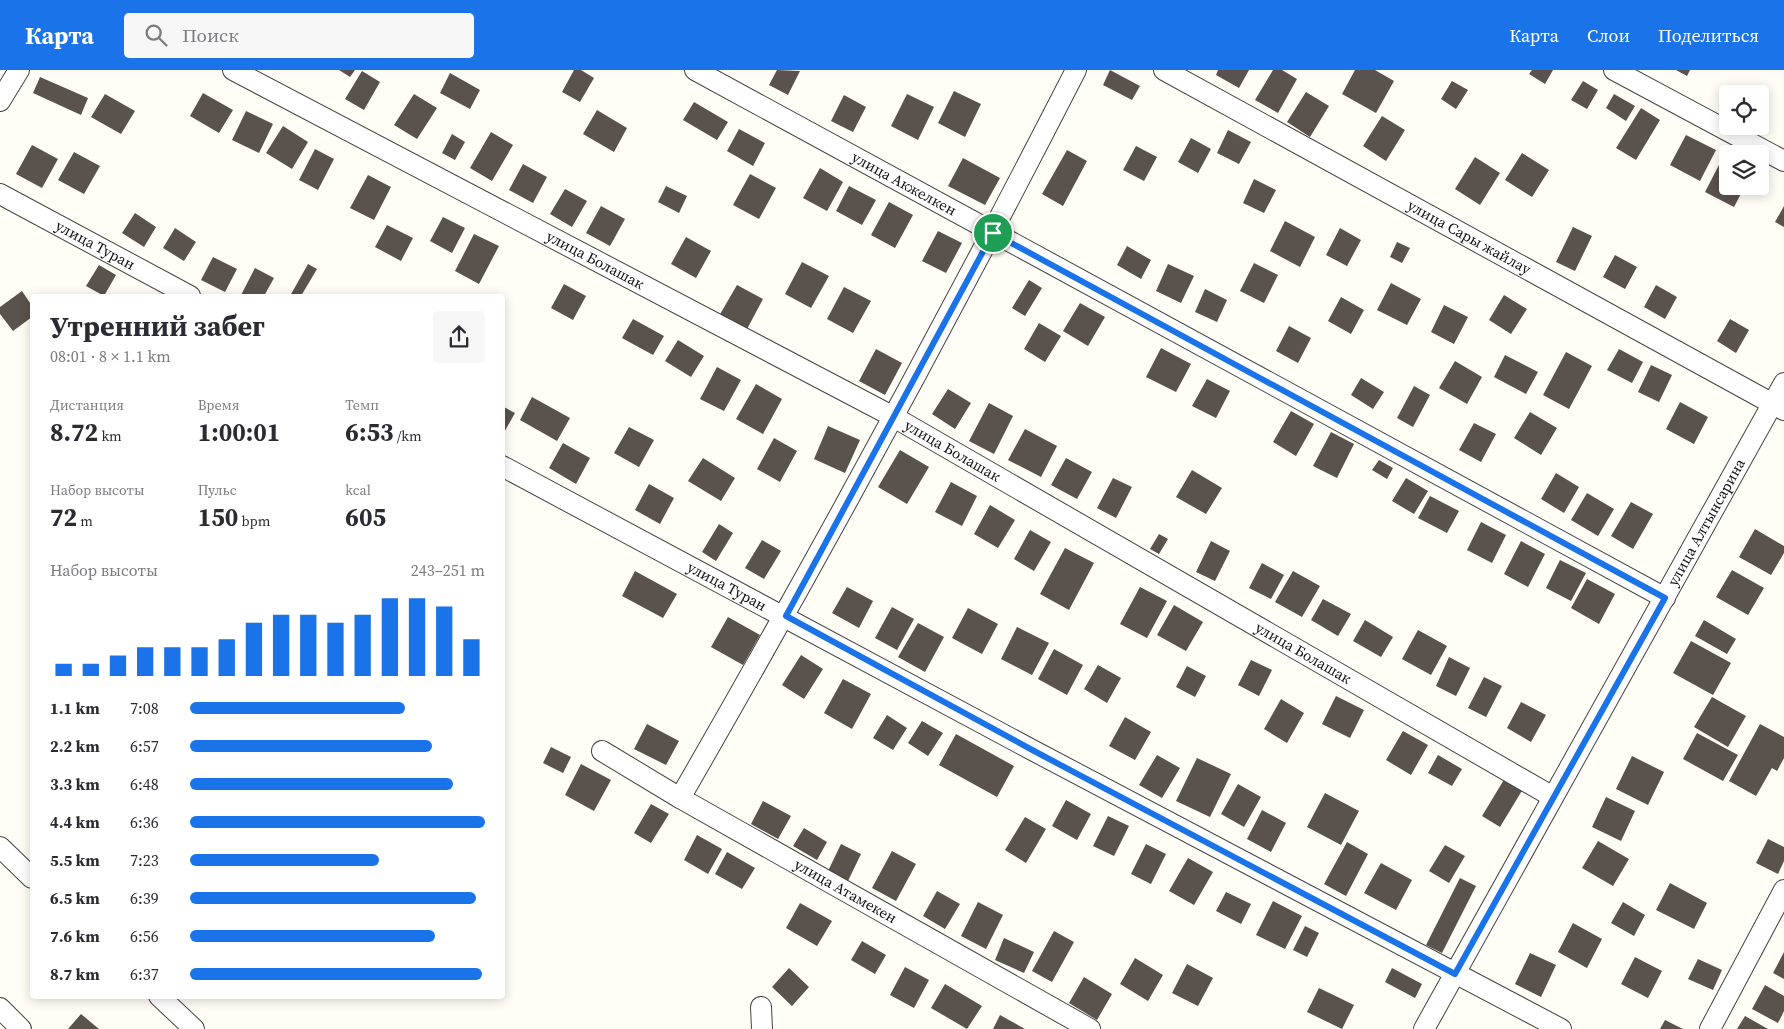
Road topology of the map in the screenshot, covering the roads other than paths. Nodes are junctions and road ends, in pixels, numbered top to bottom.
1 (19, 70) edge
2 (233, 70) edge
3 (695, 70) edge
4 (1076, 70) edge
5 (1164, 70) edge
6 (1614, 70) edge
7 (0, 101) edge
8 (1784, 161) edge
9 (0, 194) edge
10 (993, 233) junction
11 (186, 294) edge
12 (1784, 383) edge
13 (1779, 407) edge
14 (892, 416) junction
15 (505, 468) edge
16 (1665, 598) junction
17 (786, 616) junction
18 (602, 751) dead end
19 (1552, 797) junction
20 (680, 798) junction
21 (0, 847) edge
22 (30, 876) edge
23 (1784, 890) edge
24 (1455, 974) junction
25 (162, 999) edge
26 (761, 1007) dead end
27 (0, 1008) edge
28 (22, 1029) edge
29 (194, 1029) edge
30 (762, 1029) edge
31 (1090, 1029) edge
32 (1424, 1029) edge
33 (1561, 1029) edge
34 (1710, 1029) edge

1 - 7 street
2 - 14 street, улица Болашак
3 - 10 street, улица Акжелкен
4 - 10 street
5 - 13 street, улица Сары жайлау
6 - 8 street
9 - 11 street, улица Туран
10 - 14 street
10 - 16 street, улица Акжелкен
12 - 13 street, улица Алтынсарина
13 - 16 street, улица Алтынсарина
14 - 17 street
14 - 19 street, улица Болашак
15 - 17 street, улица Туран
16 - 19 street, улица Алтынсарина
17 - 20 street
17 - 24 street, улица Туран
18 - 20 street, улица Атамекен
19 - 24 street, улица Алтынсарина
20 - 31 street, улица Атамекен
21 - 22 street
23 - 34 street
24 - 32 street, улица Алтынсарина
24 - 33 street, улица Туран
25 - 29 street
26 - 30 street
27 - 28 street

